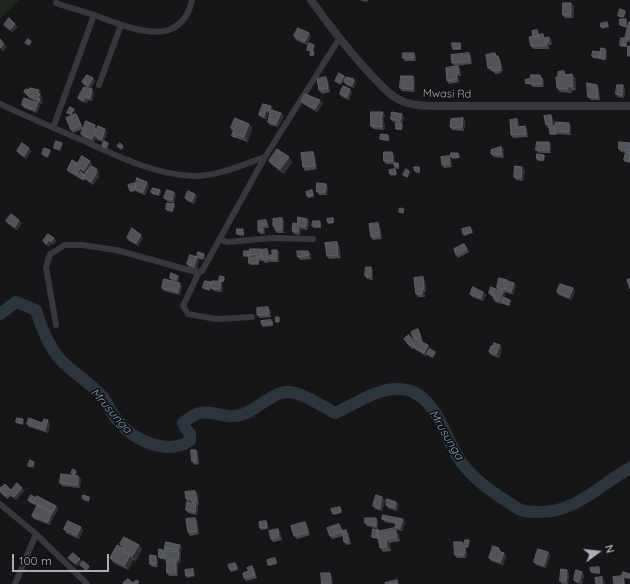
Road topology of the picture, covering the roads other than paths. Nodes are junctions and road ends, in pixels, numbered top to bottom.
1 (192, 0) edge
2 (311, 0) edge
3 (56, 3) dead end
4 (94, 15) junction
5 (121, 25) junction
6 (339, 39) junction
7 (99, 85) dead end
8 (0, 104) edge
9 (630, 106) edge
10 (53, 128) junction
11 (265, 157) junction
12 (313, 239) dead end
13 (220, 240) junction
14 (199, 272) junction
15 (252, 317) dead end
16 (56, 325) dead end
17 (0, 504) edge
18 (36, 534) junction
19 (14, 584) edge
20 (86, 584) edge

1 - 5 street
2 - 6 street, Mwasi Rd
3 - 4 street
4 - 5 street
4 - 10 street
5 - 7 street
6 - 9 street, Mwasi Rd
6 - 11 street
8 - 10 street
10 - 11 street
11 - 13 street
12 - 13 street
13 - 14 street
14 - 15 street
14 - 16 street
17 - 18 street
18 - 19 street
18 - 20 street

